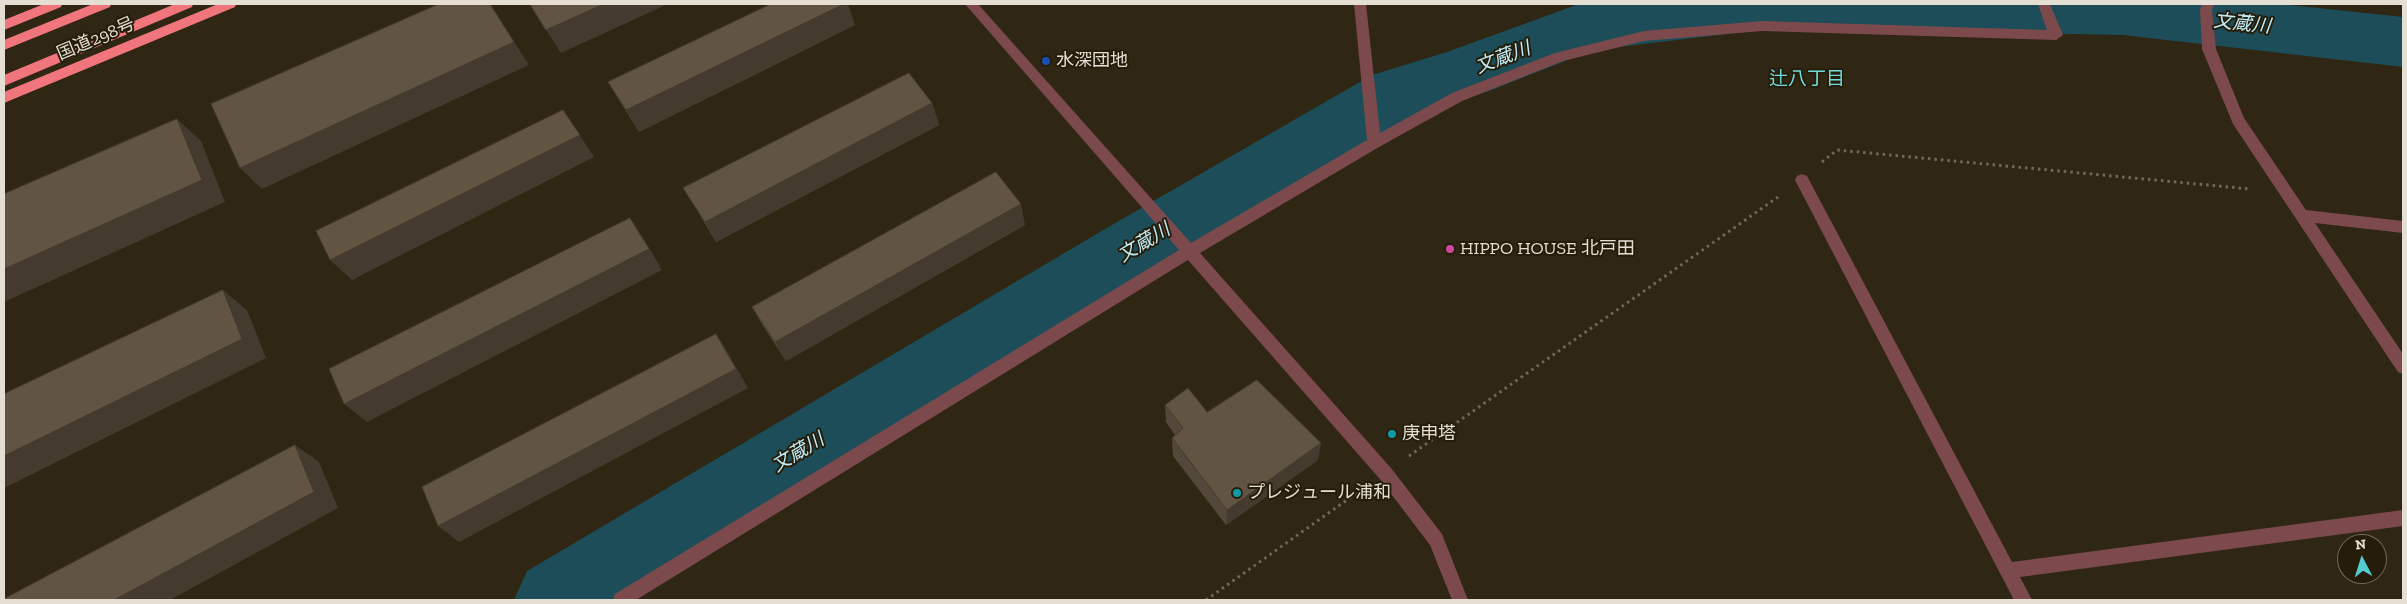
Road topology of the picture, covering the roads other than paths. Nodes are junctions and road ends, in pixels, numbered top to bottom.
1 (56, 4) edge
2 (105, 4) edge
3 (187, 4) edge
4 (230, 4) edge
5 (971, 4) edge
6 (1360, 4) edge
7 (2044, 4) edge
8 (2208, 4) edge
9 (4, 25) edge
10 (4, 45) edge
11 (4, 81) edge
12 (4, 98) edge
13 (1374, 143) junction
14 (1802, 180) road end
15 (2304, 216) junction
16 (2403, 227) edge
17 (1185, 247) junction
18 (2403, 367) edge
19 (2403, 518) edge
20 (2007, 571) junction
21 (621, 600) edge
22 (1460, 600) edge
23 (2023, 600) edge

1 - 9 highway
2 - 10 highway
3 - 11 highway
4 - 12 highway, 国道298号
5 - 17 street
6 - 13 street
7 - 13 street
8 - 15 street
13 - 17 street
14 - 20 street
15 - 16 street
15 - 18 street
17 - 21 street
17 - 22 street
19 - 20 street
20 - 23 street

